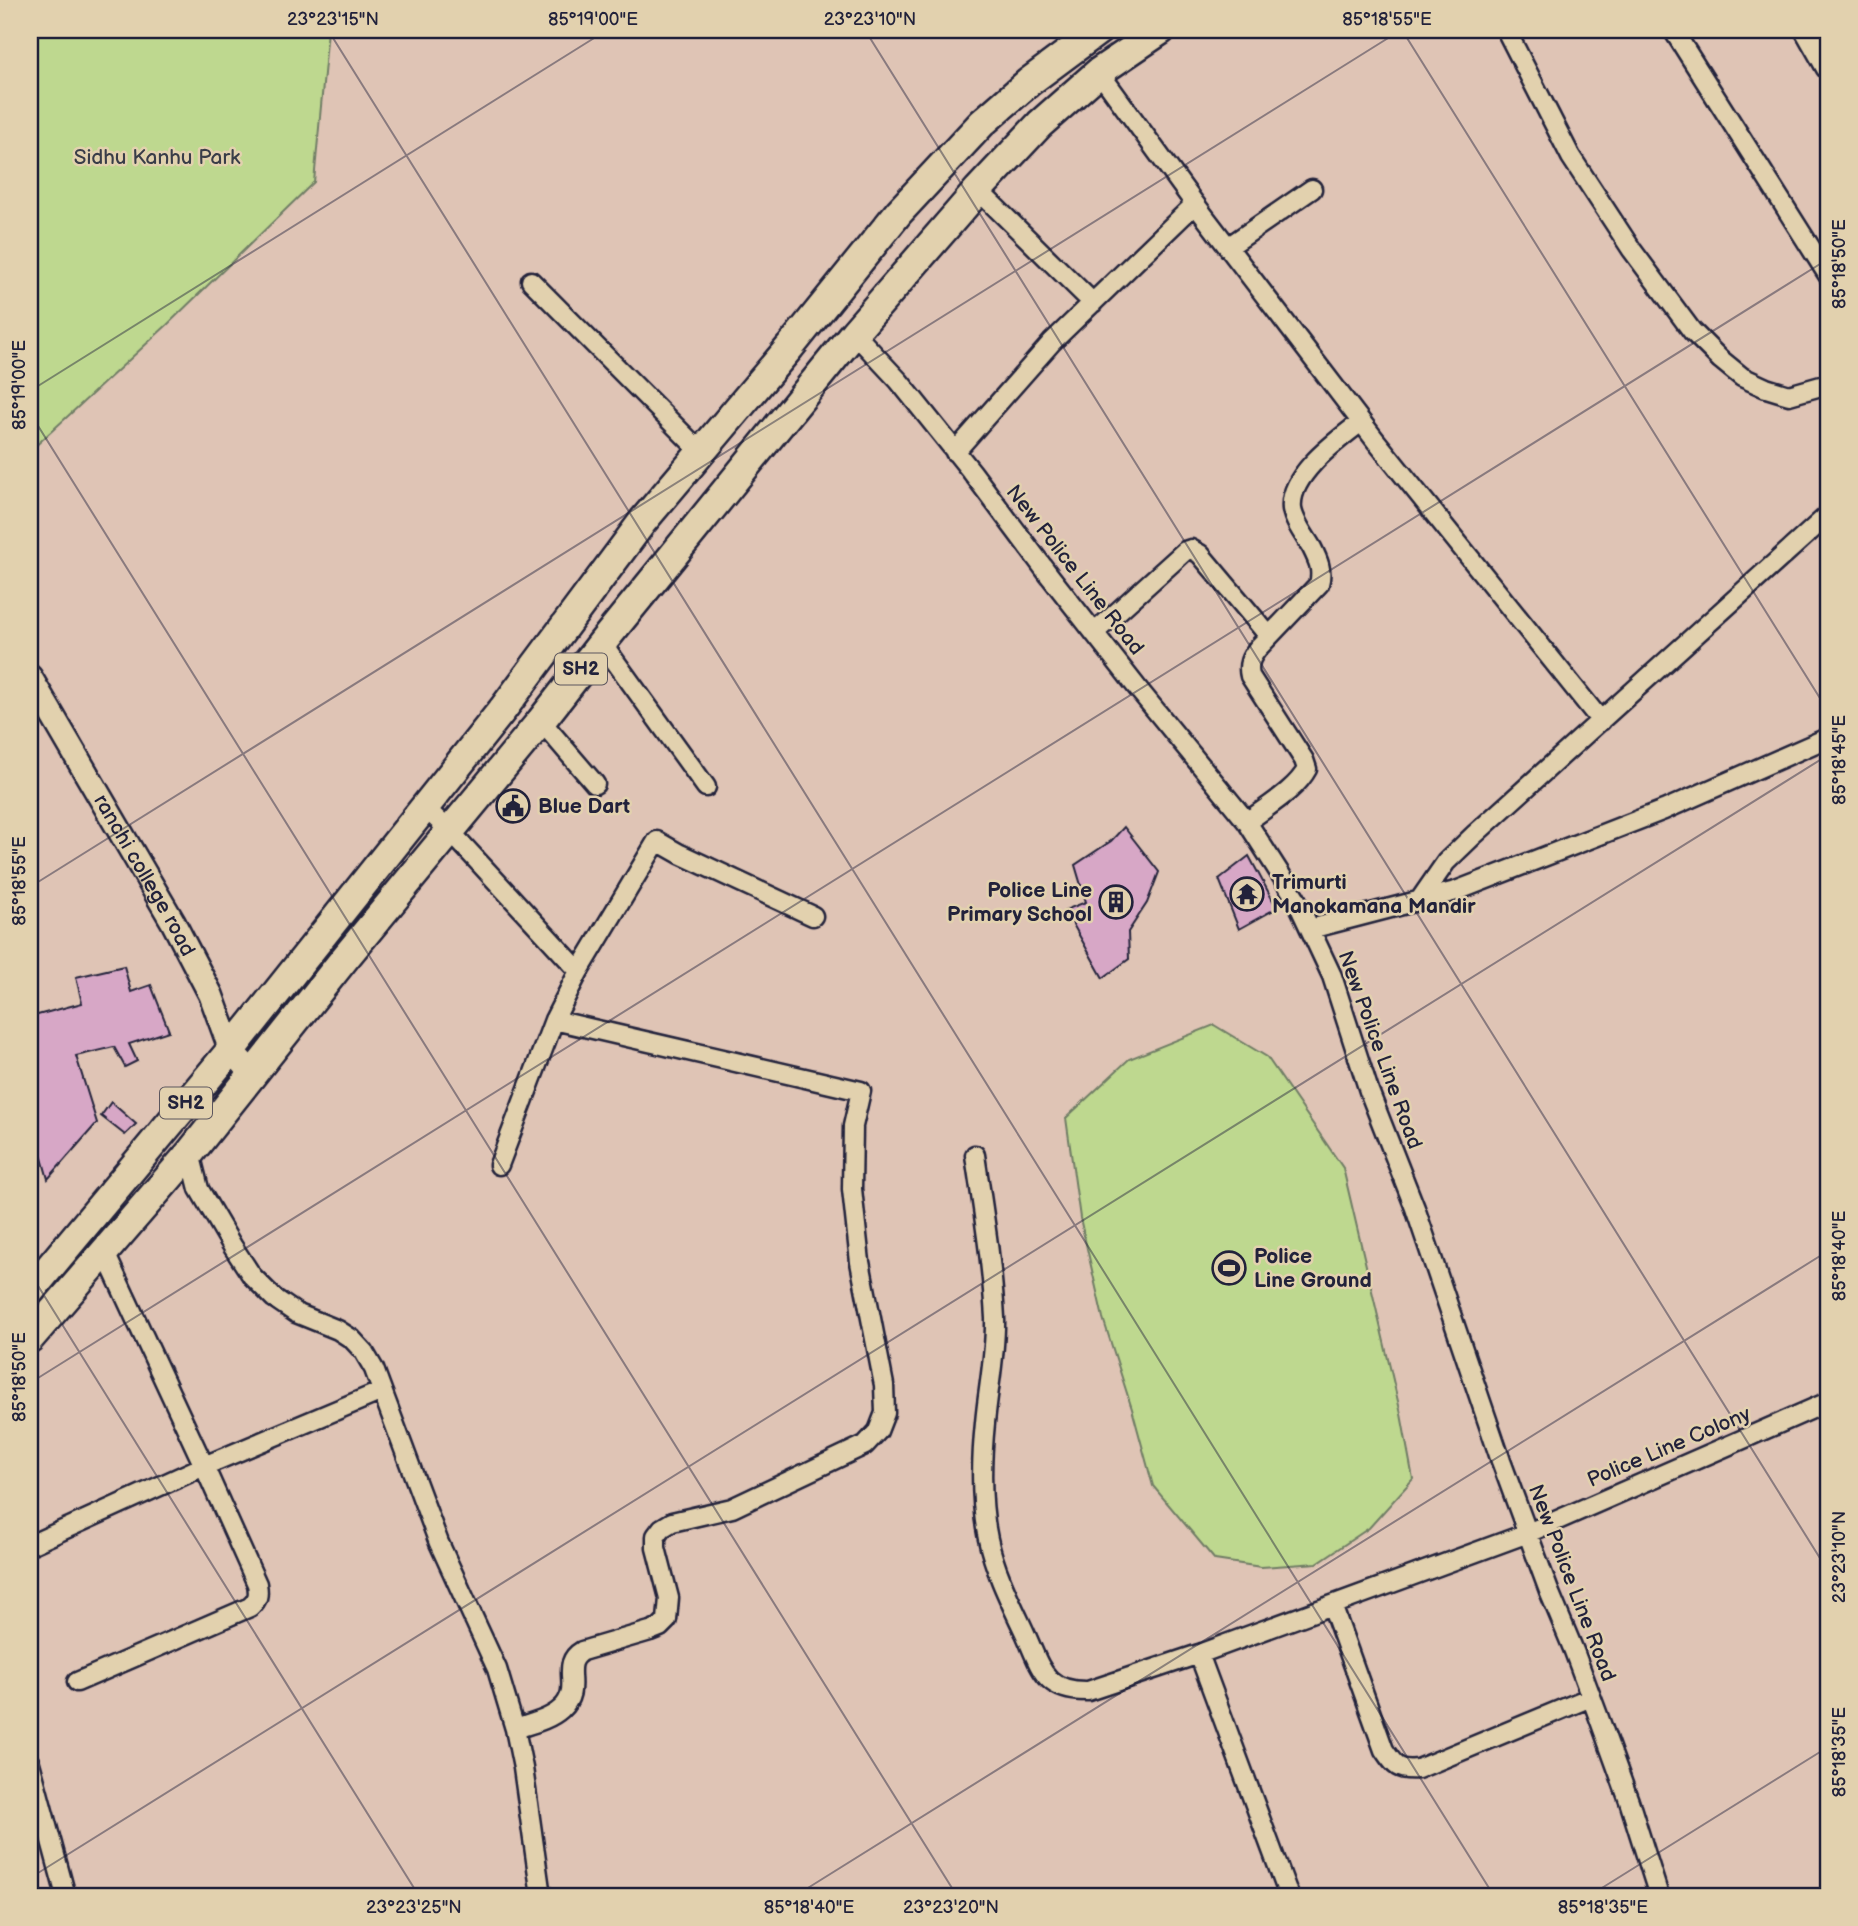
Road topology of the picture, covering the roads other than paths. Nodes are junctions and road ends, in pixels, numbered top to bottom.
1 (1099, 30) edge
2 (1161, 30) edge
3 (1506, 30) edge
4 (1673, 30) edge
5 (1807, 30) edge
6 (1828, 67) edge
7 (1099, 72) junction
8 (1312, 189) dead end
9 (978, 190) junction
10 (1195, 204) junction
11 (1228, 247) junction
12 (1828, 275) edge
13 (531, 281) dead end
14 (1093, 303) junction
15 (854, 333) junction
16 (1828, 384) edge
17 (1361, 422) junction
18 (701, 452) junction
19 (955, 452) junction
20 (1828, 515) edge
21 (1094, 633) junction
22 (1269, 636) junction
23 (602, 643) junction
24 (30, 677) edge
25 (541, 721) junction
26 (1601, 721) junction
27 (1828, 736) edge
28 (595, 784) dead end
29 (706, 787) dead end
30 (425, 808) junction
31 (1247, 822) junction
32 (450, 831) junction
33 (1419, 901) junction
34 (813, 916) dead end
35 (1310, 929) junction
36 (579, 971) junction
37 (554, 1020) junction
38 (231, 1050) junction
39 (253, 1074) junction
40 (190, 1153) junction
41 (975, 1154) dead end
42 (499, 1165) dead end
43 (105, 1253) junction
44 (30, 1291) edge
45 (30, 1338) edge
46 (382, 1391) junction
47 (1828, 1402) edge
48 (205, 1466) junction
49 (1528, 1533) junction
50 (30, 1545) edge
51 (1332, 1605) junction
52 (1199, 1654) junction
53 (77, 1682) dead end
54 (1591, 1697) junction
55 (515, 1728) junction
56 (30, 1763) edge
57 (66, 1896) edge
58 (541, 1896) edge
59 (1289, 1896) edge
60 (1659, 1896) edge

1 - 18 main road, SH2
2 - 7 main road, SH2
3 - 16 street
4 - 12 street
5 - 6 street
7 - 9 main road, SH2
7 - 10 street
8 - 11 street
9 - 14 street
9 - 15 main road, SH2
10 - 11 street
10 - 14 street
11 - 17 street
13 - 18 street
14 - 19 street
15 - 19 street, New Police Line Road
15 - 23 main road, SH2
17 - 22 street
17 - 26 street
18 - 30 main road, SH2
19 - 21 street, New Police Line Road
20 - 26 street
21 - 22 street
21 - 31 street, New Police Line Road
22 - 31 street
23 - 25 main road, SH2
23 - 29 street
24 - 38 street, ranchi college road
25 - 28 street
25 - 32 main road, SH2
26 - 33 street
27 - 33 street
30 - 32 street
30 - 38 main road, SH2
31 - 35 street, New Police Line Road
32 - 36 street
32 - 39 main road, SH2
33 - 35 street
34 - 36 street
35 - 49 street, New Police Line Road
36 - 37 street
37 - 42 street
37 - 55 street
38 - 39 street, ranchi college road
38 - 44 main road, SH2
39 - 40 main road, SH2
40 - 43 main road, SH2
40 - 46 street
41 - 52 street, Police Line Colony
43 - 45 main road, SH2
43 - 48 street
46 - 48 street
46 - 55 street
47 - 49 street, Police Line Colony
48 - 50 street
48 - 53 street
49 - 51 street, Police Line Colony
49 - 54 street, New Police Line Road
51 - 52 street, Police Line Colony
51 - 54 street
52 - 59 street
54 - 60 street, New Police Line Road
55 - 58 street
56 - 57 street

